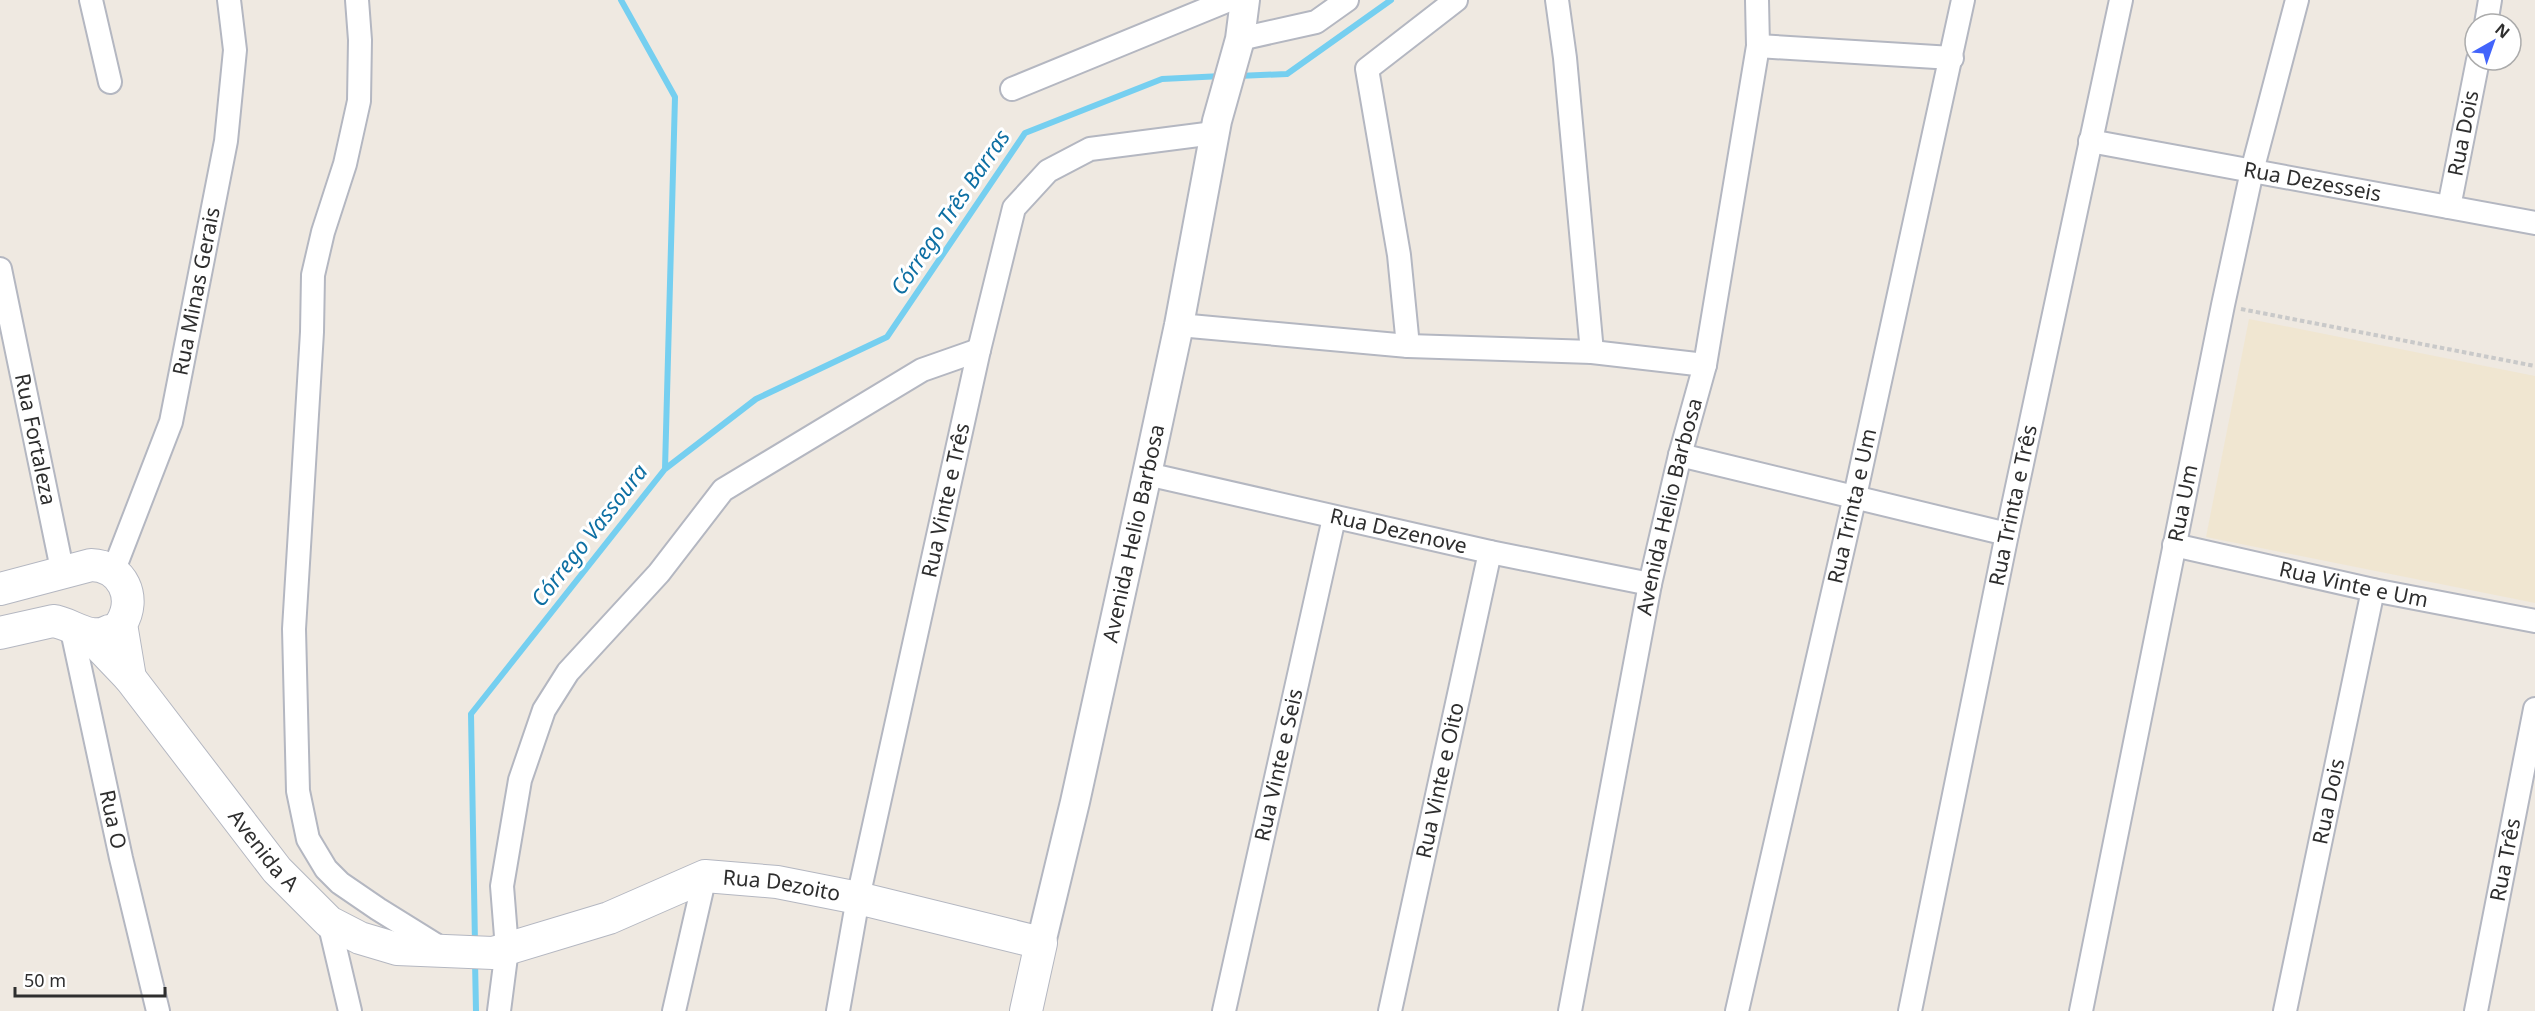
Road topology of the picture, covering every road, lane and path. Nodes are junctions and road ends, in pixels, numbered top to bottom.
1 (91, 0) edge
2 (229, 0) edge
3 (357, 0) edge
4 (1229, 0) edge
5 (1245, 0) edge
6 (1347, 0) edge
7 (1456, 0) edge
8 (1557, 0) edge
9 (1757, 0) edge
10 (1964, 0) edge
11 (2121, 0) edge
12 (2296, 0) edge
13 (1758, 46) junction
14 (1236, 51) junction
15 (1952, 58) junction
16 (2476, 72) edge
17 (110, 82) dead end
18 (1012, 89) dead end
19 (1216, 127) junction
20 (2091, 141) junction
21 (2252, 171) junction
22 (2449, 207) junction
23 (2535, 223) edge
24 (0, 269) edge
25 (2223, 305) junction
26 (1179, 325) junction
27 (1408, 346) junction
28 (979, 350) junction
29 (1592, 352) junction
30 (1705, 365) junction
31 (2535, 366) edge
32 (1680, 455) junction
33 (1147, 474) junction
34 (1855, 496) junction
35 (1334, 518) junction
36 (2007, 534) junction
37 (2174, 545) junction
38 (1490, 552) junction
39 (113, 572) junction
40 (63, 574) junction
41 (1650, 584) junction
42 (0, 589) edge
43 (2373, 590) junction
44 (2535, 621) edge
45 (121, 624) junction
46 (79, 630) junction
47 (0, 633) edge
48 (130, 678) junction
49 (2535, 709) edge
50 (705, 876) junction
51 (858, 898) junction
52 (329, 922) junction
53 (1041, 943) junction
54 (445, 950) junction
55 (500, 951) junction
56 (158, 1011) edge
57 (350, 1011) edge
58 (499, 1011) edge
59 (674, 1011) edge
60 (838, 1011) edge
61 (1026, 1011) edge
62 (1224, 1011) edge
63 (1390, 1011) edge
64 (1570, 1011) edge
65 (1737, 1011) edge
66 (1910, 1011) edge
67 (2081, 1011) edge
68 (2285, 1011) edge
69 (2476, 1011) edge

1 - 17 street
2 - 39 street, Rua Minas Gerais
3 - 54 street
4 - 18 street
5 - 14 street, Avenida Helio Barbosa
6 - 14 street
7 - 27 street
8 - 29 street
9 - 13 street, Avenida Helio Barbosa
10 - 15 street, Rua Trinta e Um
11 - 20 street, Rua Trinta e Três
12 - 21 street, Rua Um
13 - 15 street
13 - 30 street, Avenida Helio Barbosa
14 - 19 street, Avenida Helio Barbosa
15 - 34 street, Rua Trinta e Um
16 - 22 street, Rua Dois
19 - 26 street, Avenida Helio Barbosa
19 - 28 street, Rua Vinte e Três
20 - 21 street, Rua Dezesseis
20 - 36 street, Rua Trinta e Três
21 - 22 street, Rua Dezesseis
21 - 25 street, Rua Um
22 - 23 street, Rua Dezesseis
24 - 40 street, Rua Fortaleza
25 - 31 path
25 - 37 street, Rua Um
26 - 27 street
26 - 33 street, Avenida Helio Barbosa
27 - 29 street
28 - 51 street, Rua Vinte e Três
28 - 55 street
29 - 30 street
30 - 32 street, Avenida Helio Barbosa
32 - 34 street
32 - 41 street, Avenida Helio Barbosa
33 - 35 street, Rua Dezenove
33 - 53 street, Avenida Helio Barbosa
34 - 36 street
34 - 65 street, Rua Trinta e Um
35 - 38 street, Rua Dezenove
35 - 62 street, Rua Vinte e Seis
36 - 66 street, Rua Trinta e Três
37 - 43 street, Rua Vinte e Um
37 - 67 street, Rua Um
38 - 41 street, Rua Dezenove
38 - 63 street, Rua Vinte e Oito
39 - 40 main road
39 - 45 main road, Avenida A
40 - 42 main road
41 - 64 street, Avenida Helio Barbosa
43 - 44 street, Rua Vinte e Um
43 - 68 street, Rua Dois
45 - 46 main road
45 - 48 main road, Avenida A
46 - 47 main road
46 - 48 main road, Avenida A
46 - 56 street, Rua O
48 - 52 main road, Avenida A
49 - 69 street, Rua Três
50 - 51 main road, Rua Dezoito
50 - 55 main road, Rua Dezoito
50 - 59 street
51 - 53 main road, Rua Dezoito
51 - 60 street, Rua Vinte e Três
52 - 54 main road, Avenida A
52 - 57 street
53 - 61 main road
54 - 55 main road, Avenida A
55 - 58 street

